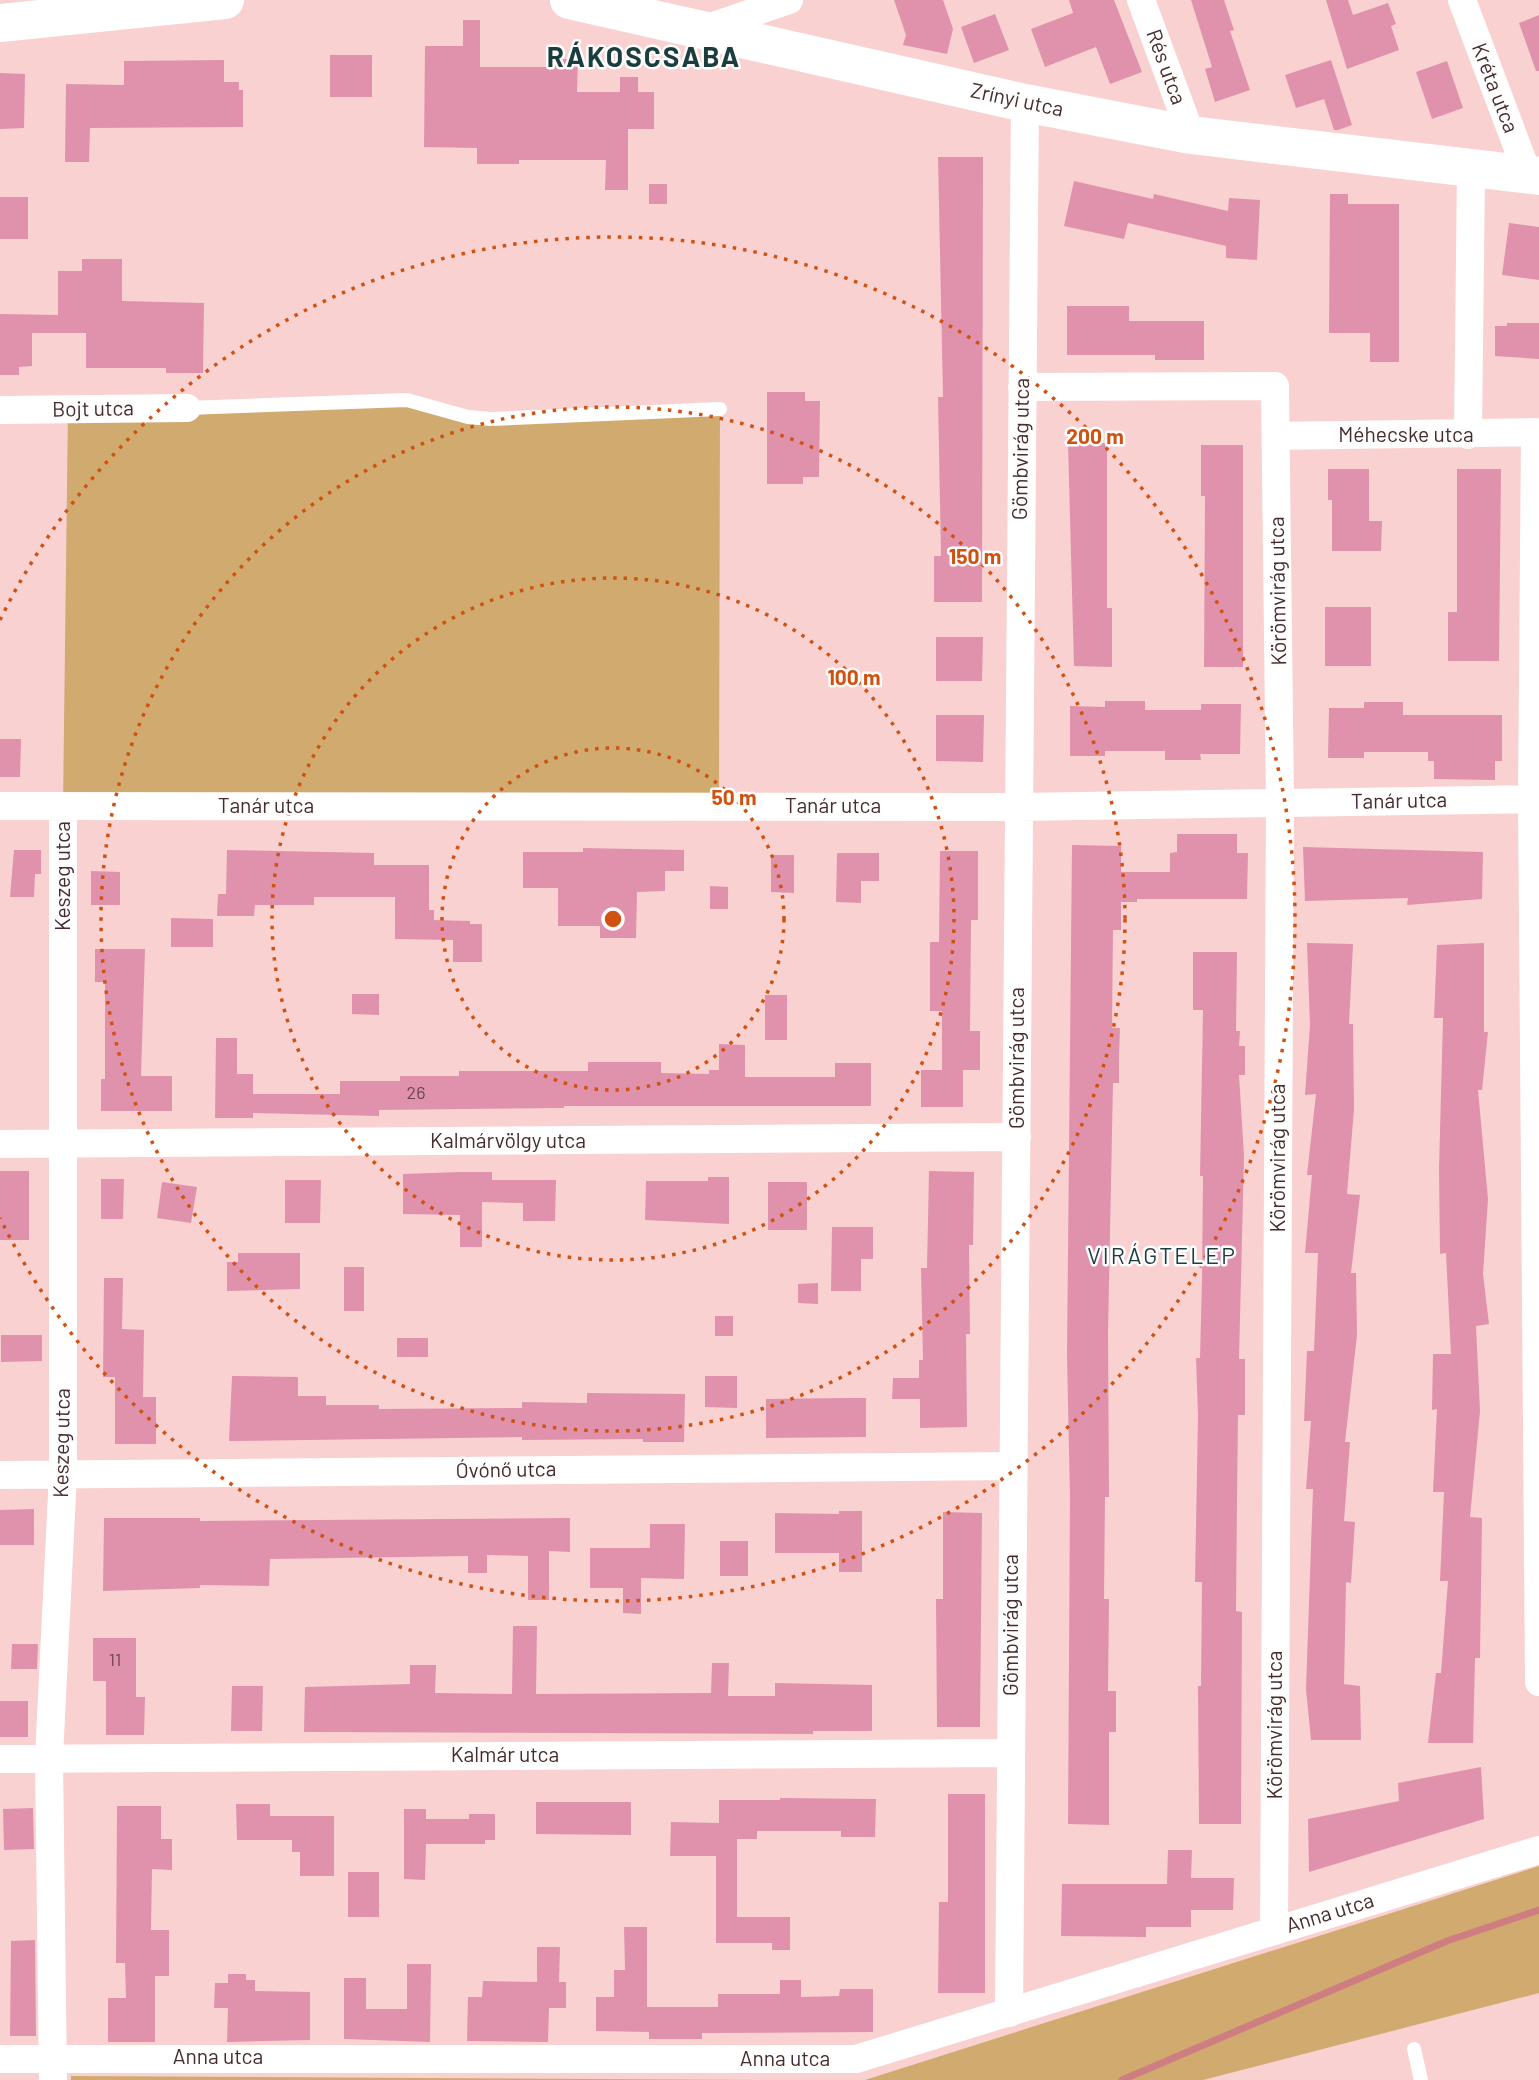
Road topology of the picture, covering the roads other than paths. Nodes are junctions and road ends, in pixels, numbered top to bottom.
1 (225, 0) edge
2 (569, 0) edge
3 (789, 0) edge
4 (1141, 0) edge
5 (1462, 0) edge
6 (0, 23) edge
7 (702, 30) junction
8 (1025, 103) junction
9 (1191, 135) junction
10 (1471, 169) junction
11 (1534, 176) edge
12 (1022, 387) junction
13 (187, 408) joint
14 (720, 409) dead end
15 (0, 411) edge
16 (1468, 435) junction
17 (1276, 436) junction
18 (1536, 703) edge
19 (1535, 799) edge
20 (1280, 802) junction
21 (0, 806) edge
22 (63, 806) junction
23 (1018, 807) junction
24 (1017, 1137) junction
25 (0, 1144) edge
26 (64, 1144) junction
27 (1012, 1466) junction
28 (0, 1475) edge
29 (63, 1475) junction
30 (1539, 1682) edge
31 (1010, 1753) junction
32 (49, 1757) junction
33 (0, 1759) edge
34 (1539, 1850) edge
35 (1274, 1930) junction
36 (1009, 2013) junction
37 (1414, 2049) dead end
38 (0, 2059) edge
39 (53, 2068) edge
40 (1421, 2080) edge

1 - 6 main road
2 - 7 main road, Zrínyi utca
3 - 7 street
4 - 9 street, Rés utca
5 - 11 street, Kréta utca
7 - 8 main road, Zrínyi utca
8 - 9 main road, Zrínyi utca
8 - 12 street, Gömbvirág utca
9 - 10 main road, Zrínyi utca
10 - 11 main road, Zrínyi utca
10 - 16 street
12 - 17 street, Körömvirág utca
12 - 23 street, Gömbvirág utca
13 - 14 lane
13 - 15 street, Bojt utca
16 - 17 street, Méhecske utca
16 - 18 street, Méhecske utca
17 - 20 street, Körömvirág utca
18 - 19 street
19 - 20 street, Tanár utca
19 - 30 street
20 - 23 street, Tanár utca
20 - 35 street, Körömvirág utca
21 - 22 street, Tanár utca
22 - 23 street, Tanár utca
22 - 26 street, Keszeg utca
23 - 24 street, Gömbvirág utca
24 - 26 street, Kalmárvölgy utca
24 - 27 street, Gömbvirág utca
25 - 26 street, Kalmárvölgy utca
26 - 29 street, Keszeg utca
27 - 29 street, Óvónő utca
27 - 31 street, Gömbvirág utca
28 - 29 street, Óvónő utca
29 - 32 street, Keszeg utca
31 - 32 street, Kalmár utca
31 - 36 street, Gömbvirág utca
32 - 33 street, Kalmár utca
32 - 39 street, Keszeg utca
34 - 35 street, Anna utca
35 - 36 street, Anna utca
36 - 39 street, Anna utca
37 - 40 lane
38 - 39 street, Anna utca

